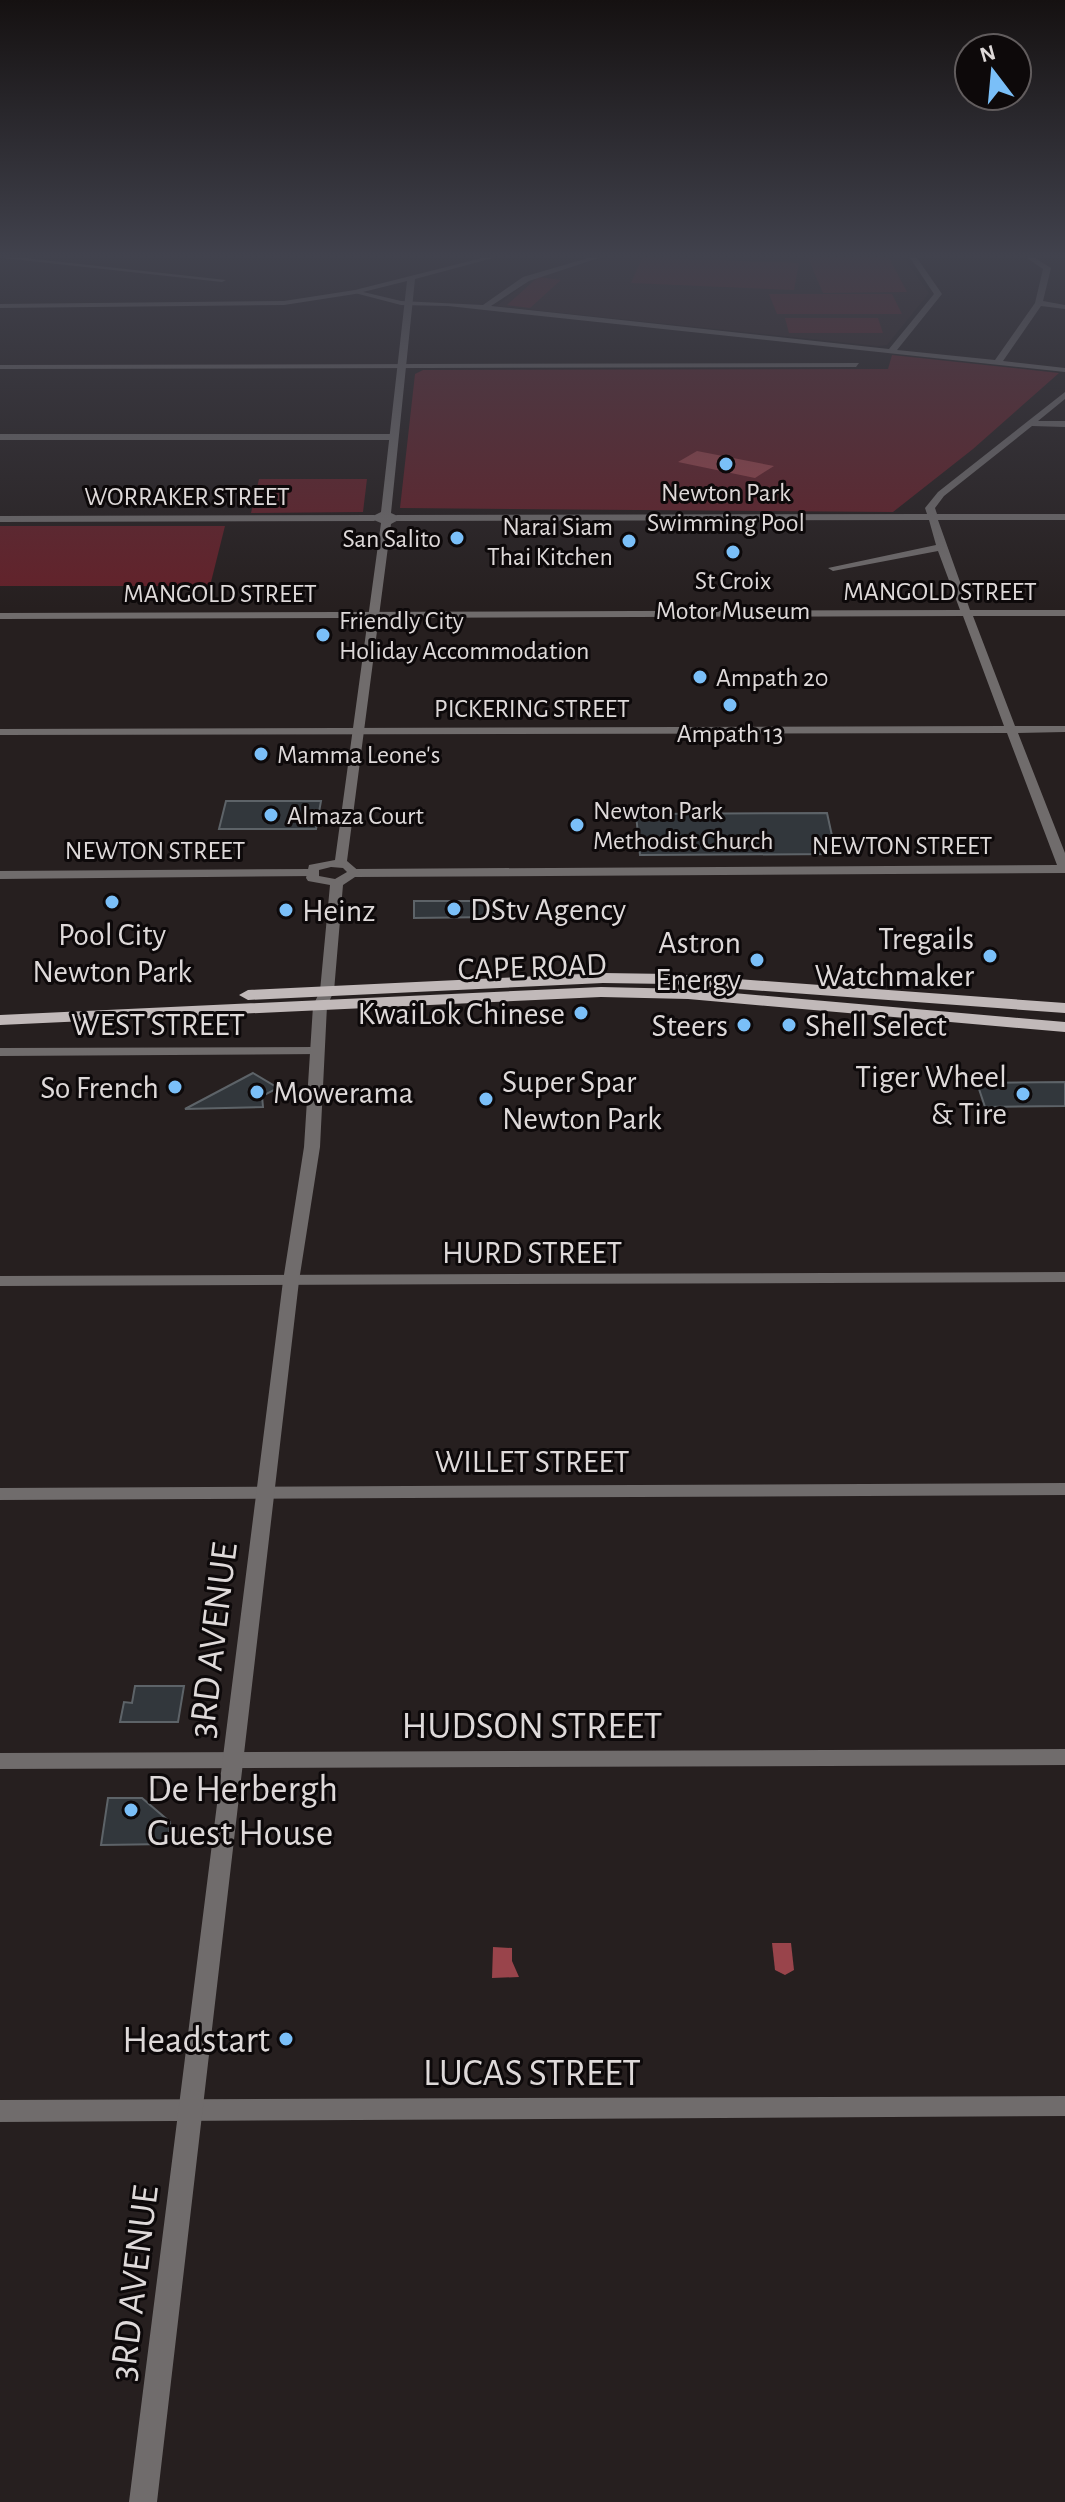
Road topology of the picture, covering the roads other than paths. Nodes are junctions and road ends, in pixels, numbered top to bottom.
1 (402, 375) edge
2 (1065, 395) edge
3 (1030, 423) junction
4 (1065, 424) edge
5 (0, 437) edge
6 (394, 437) junction
7 (1062, 516) edge
8 (932, 517) junction
9 (386, 518) junction
10 (0, 519) edge
11 (941, 547) junction
12 (833, 568) dead end
13 (968, 613) junction
14 (1065, 613) edge
15 (373, 615) junction
16 (0, 616) edge
17 (1014, 729) junction
18 (1065, 729) edge
19 (359, 731) junction
20 (0, 732) edge
21 (341, 863) junction
22 (1065, 869) edge
23 (310, 873) junction
24 (355, 873) junction
25 (0, 875) edge
26 (337, 883) junction
27 (323, 998) junction
28 (0, 1007) edge
29 (1065, 1008) edge
30 (0, 1020) edge
31 (1065, 1027) edge
32 (316, 1051) junction
33 (0, 1052) edge
34 (1065, 1277) edge
35 (0, 1281) edge
36 (291, 1281) junction
37 (1065, 1489) edge
38 (268, 1492) junction
39 (0, 1494) edge
40 (1065, 1757) edge
41 (233, 1760) junction
42 (0, 1761) edge
43 (1065, 2106) edge
44 (190, 2110) junction
45 (0, 2111) edge
46 (143, 2502) edge

1 - 6 street
2 - 3 street
3 - 4 street
3 - 8 street
5 - 6 street
6 - 9 street
7 - 8 street, WORRAKER STREET
8 - 9 street, WORRAKER STREET
8 - 11 street
9 - 10 street, WORRAKER STREET
9 - 15 street
11 - 12 street
11 - 13 street
13 - 14 street, MANGOLD STREET
13 - 15 street, MANGOLD STREET
13 - 17 street
15 - 16 street, MANGOLD STREET
15 - 19 street
17 - 18 street, PICKERING STREET
17 - 19 street, PICKERING STREET
17 - 22 street
19 - 20 street, PICKERING STREET
19 - 21 street
21 - 23 street
21 - 24 street
22 - 24 street, NEWTON STREET
23 - 25 street, NEWTON STREET
23 - 26 street
24 - 26 street
26 - 27 street, 3RD AVENUE
27 - 28 main road, CAPE ROAD
27 - 29 main road, CAPE ROAD
27 - 30 main road, CAPE ROAD
27 - 31 main road, CAPE ROAD
27 - 32 street, 3RD AVENUE
32 - 33 street, WEST STREET
32 - 36 street, 3RD AVENUE
34 - 36 street, HURD STREET
35 - 36 street, HURD STREET
36 - 38 street, 3RD AVENUE
37 - 38 street, WILLET STREET
38 - 39 street, WILLET STREET
38 - 41 street, 3RD AVENUE
40 - 41 street, HUDSON STREET
41 - 42 street, HUDSON STREET
41 - 44 street, 3RD AVENUE
43 - 44 street, LUCAS STREET
44 - 45 street, LUCAS STREET
44 - 46 street, 3RD AVENUE

